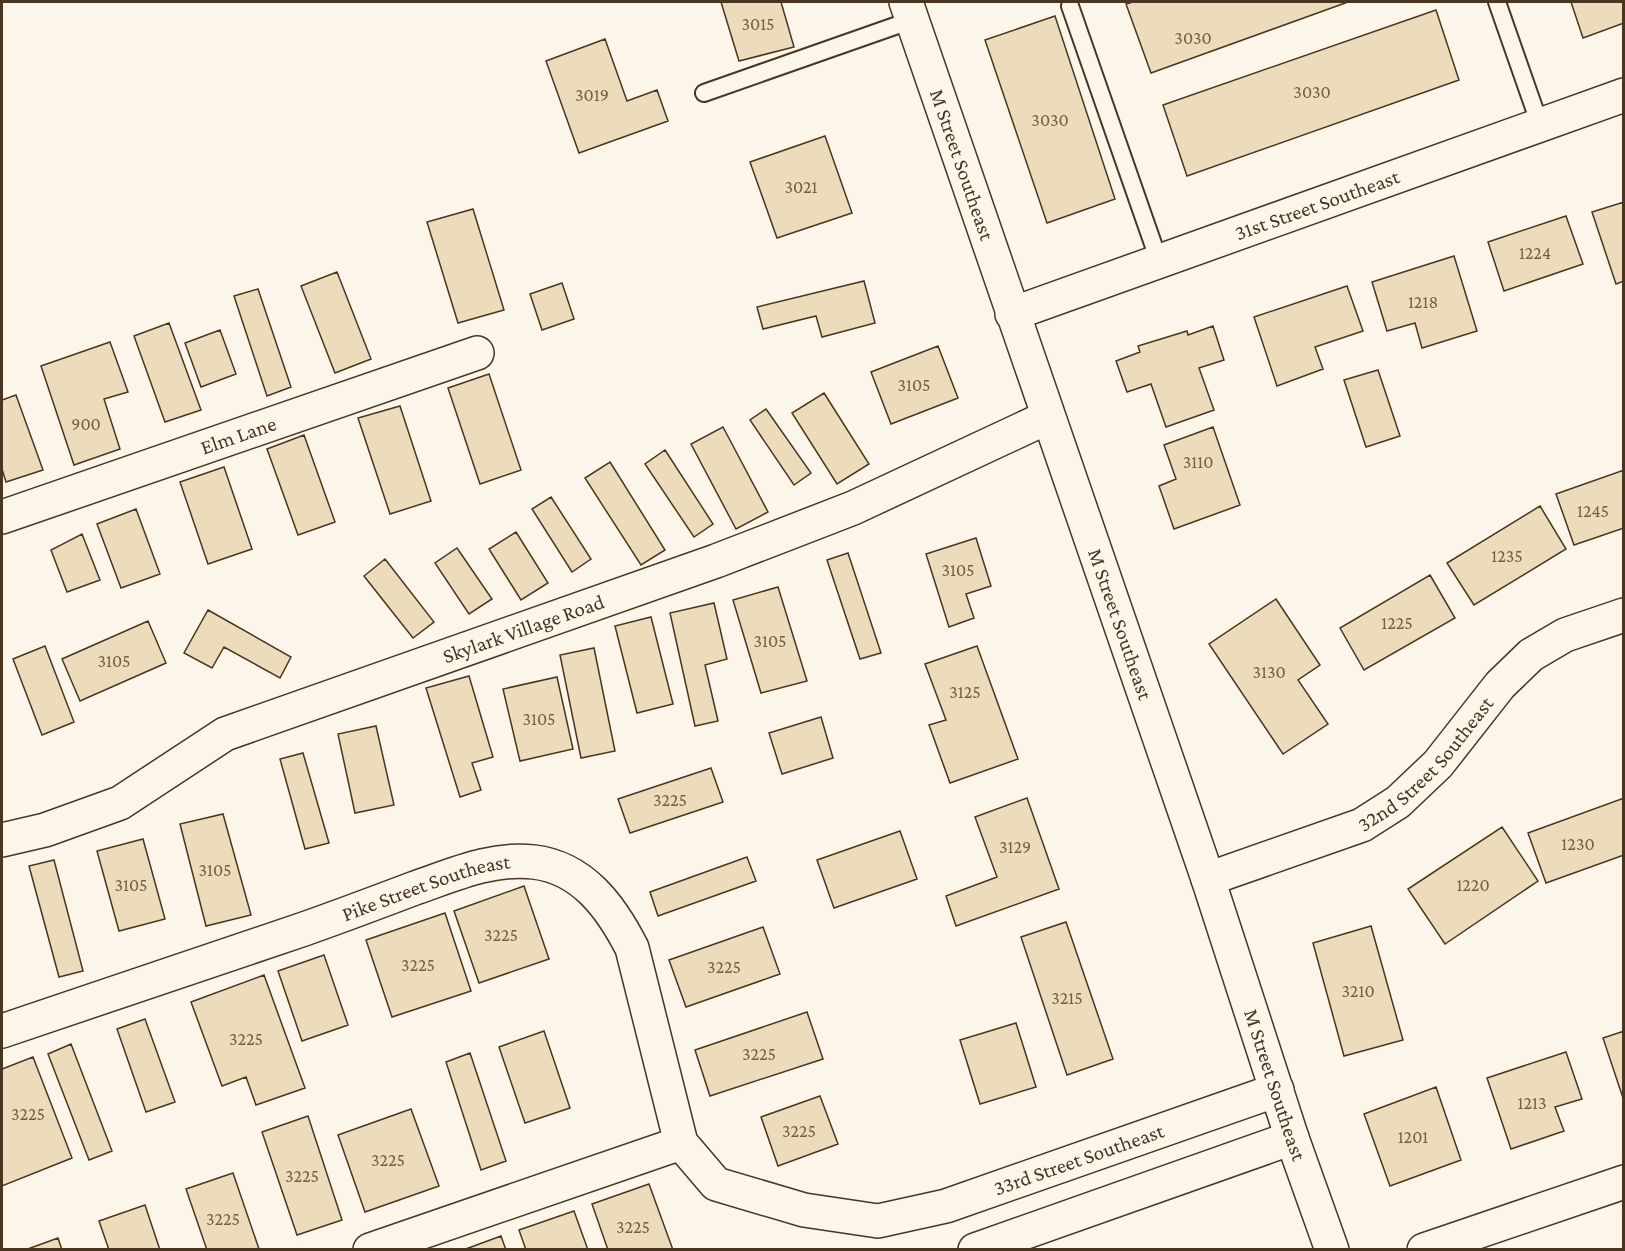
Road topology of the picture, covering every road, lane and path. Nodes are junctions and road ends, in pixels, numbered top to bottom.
1 (1497, 2) edge
2 (1070, 6) dead end
3 (909, 11) edge
4 (704, 93) dead end
5 (1623, 95) edge
6 (1540, 125) junction
7 (1160, 261) junction
8 (1012, 314) junction
9 (477, 353) dead end
10 (1048, 417) junction
11 (2, 517) edge
12 (1623, 615) edge
13 (2, 840) edge
14 (1208, 879) junction
15 (2, 1031) edge
16 (1277, 1090) junction
17 (1293, 1138) junction
18 (681, 1143) junction
19 (1623, 1182) edge
20 (878, 1221) joint
21 (369, 1250) edge
22 (975, 1250) edge
23 (1332, 1250) edge
24 (1424, 1250) edge

1 - 6 lane
2 - 7 lane
3 - 4 lane
3 - 8 street, M Street Southeast
5 - 6 street, 31st Street Southeast
6 - 7 street, 31st Street Southeast
7 - 8 street, 31st Street Southeast
8 - 10 street, M Street Southeast
9 - 11 street, Elm Lane
10 - 13 street, Skylark Village Road
10 - 14 street, M Street Southeast
12 - 14 street, 32nd Street Southeast
14 - 16 street, M Street Southeast
15 - 18 street, Pike Street Southeast
16 - 17 street, M Street Southeast
16 - 20 street, 33rd Street Southeast
17 - 22 street
17 - 23 street, M Street Southeast
18 - 20 street, Pike Street Southeast
18 - 21 street
19 - 24 street

